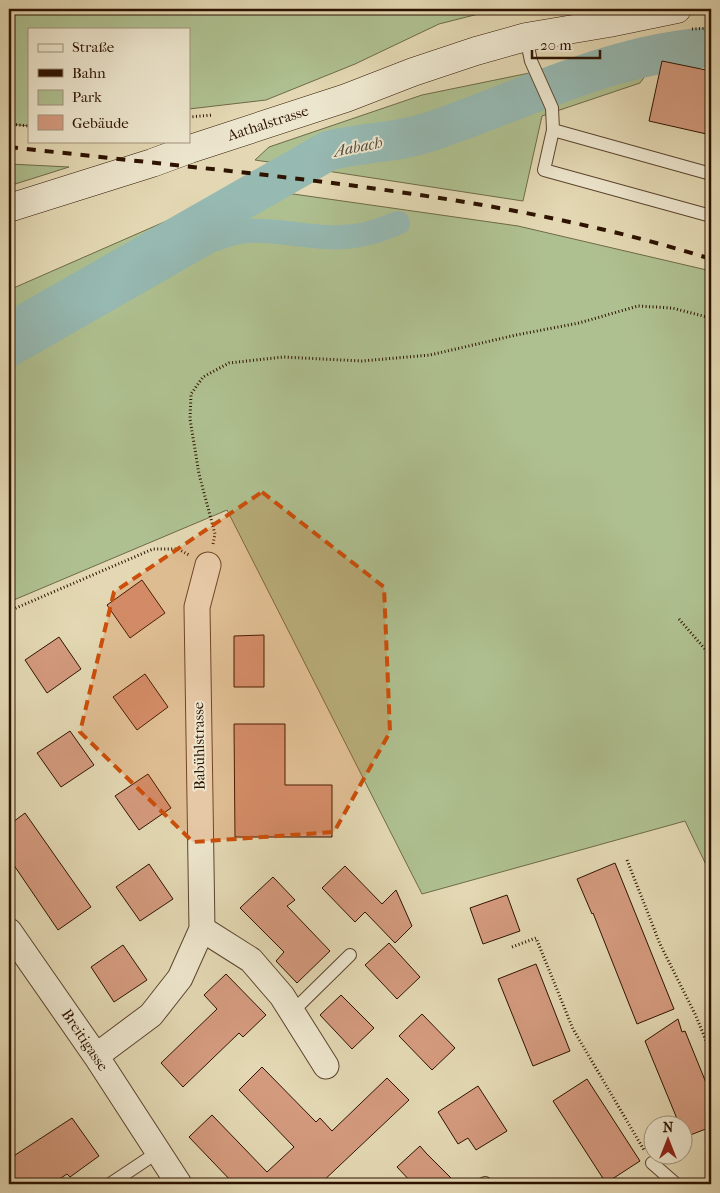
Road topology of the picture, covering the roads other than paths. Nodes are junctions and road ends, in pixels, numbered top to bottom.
1 (677, 9) edge
2 (526, 37) junction
3 (553, 130) junction
4 (711, 174) edge
5 (9, 208) edge
6 (711, 216) edge
7 (208, 565) road end
8 (202, 929) junction
9 (12, 943) edge
10 (350, 955) dead end
11 (292, 1012) junction
12 (96, 1056) junction
13 (326, 1066) dead end
14 (158, 1152) junction
15 (655, 1166) edge
16 (110, 1184) edge
17 (179, 1184) edge
18 (676, 1184) edge

1 - 2 main road, Aathalstrasse
2 - 3 lane
2 - 5 main road, Aathalstrasse
3 - 4 lane
3 - 6 lane
7 - 8 street, Babühlstrasse
8 - 11 street
8 - 12 street, Babühlstrasse
9 - 12 street, Breitigasse
10 - 11 lane
11 - 13 street
12 - 14 street, Breitigasse
14 - 16 lane
14 - 17 street, Breitigasse
15 - 18 lane

